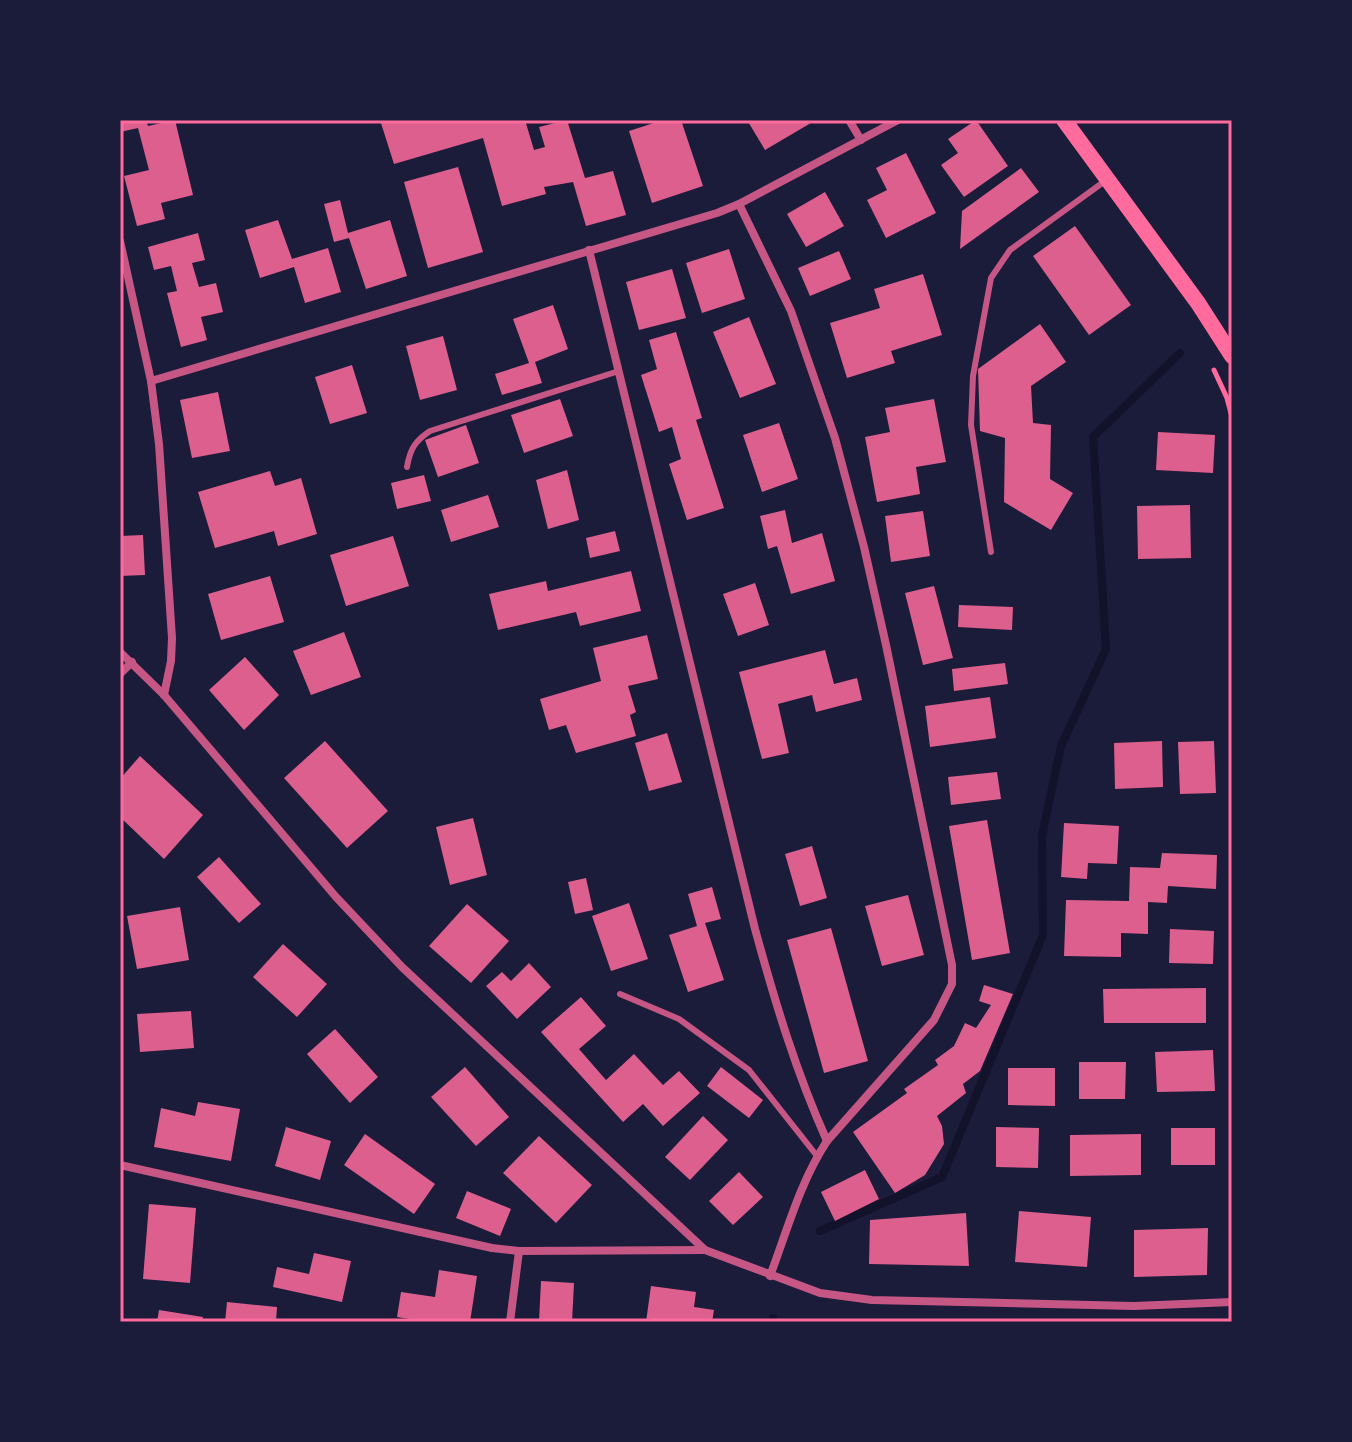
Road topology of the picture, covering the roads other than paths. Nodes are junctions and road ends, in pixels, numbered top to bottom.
1 (849, 120) edge
2 (898, 120) edge
3 (1064, 120) edge
4 (861, 140) junction
5 (1108, 179) junction
6 (739, 204) junction
7 (120, 241) edge
8 (589, 250) junction
9 (1232, 356) edge
10 (619, 371) junction
11 (151, 381) junction
12 (407, 467) dead end
13 (991, 552) dead end
14 (120, 652) edge
15 (132, 662) junction
16 (120, 674) edge
17 (164, 695) junction
18 (620, 994) dead end
19 (827, 1141) junction
20 (817, 1156) junction
21 (120, 1165) edge
22 (705, 1250) junction
23 (519, 1251) junction
24 (770, 1276) junction
25 (1232, 1302) edge
26 (510, 1322) edge

1 - 4 street
2 - 4 street
3 - 5 main road
4 - 6 street
5 - 9 main road
5 - 13 lane
6 - 8 street
6 - 19 street
7 - 11 street
8 - 10 street
8 - 11 street
10 - 12 lane
10 - 19 street
11 - 17 street
14 - 15 street
15 - 16 street
15 - 17 street
17 - 22 street
18 - 20 lane
19 - 20 street
20 - 24 street
21 - 23 street
22 - 23 street
22 - 24 street
23 - 26 street
24 - 25 street

